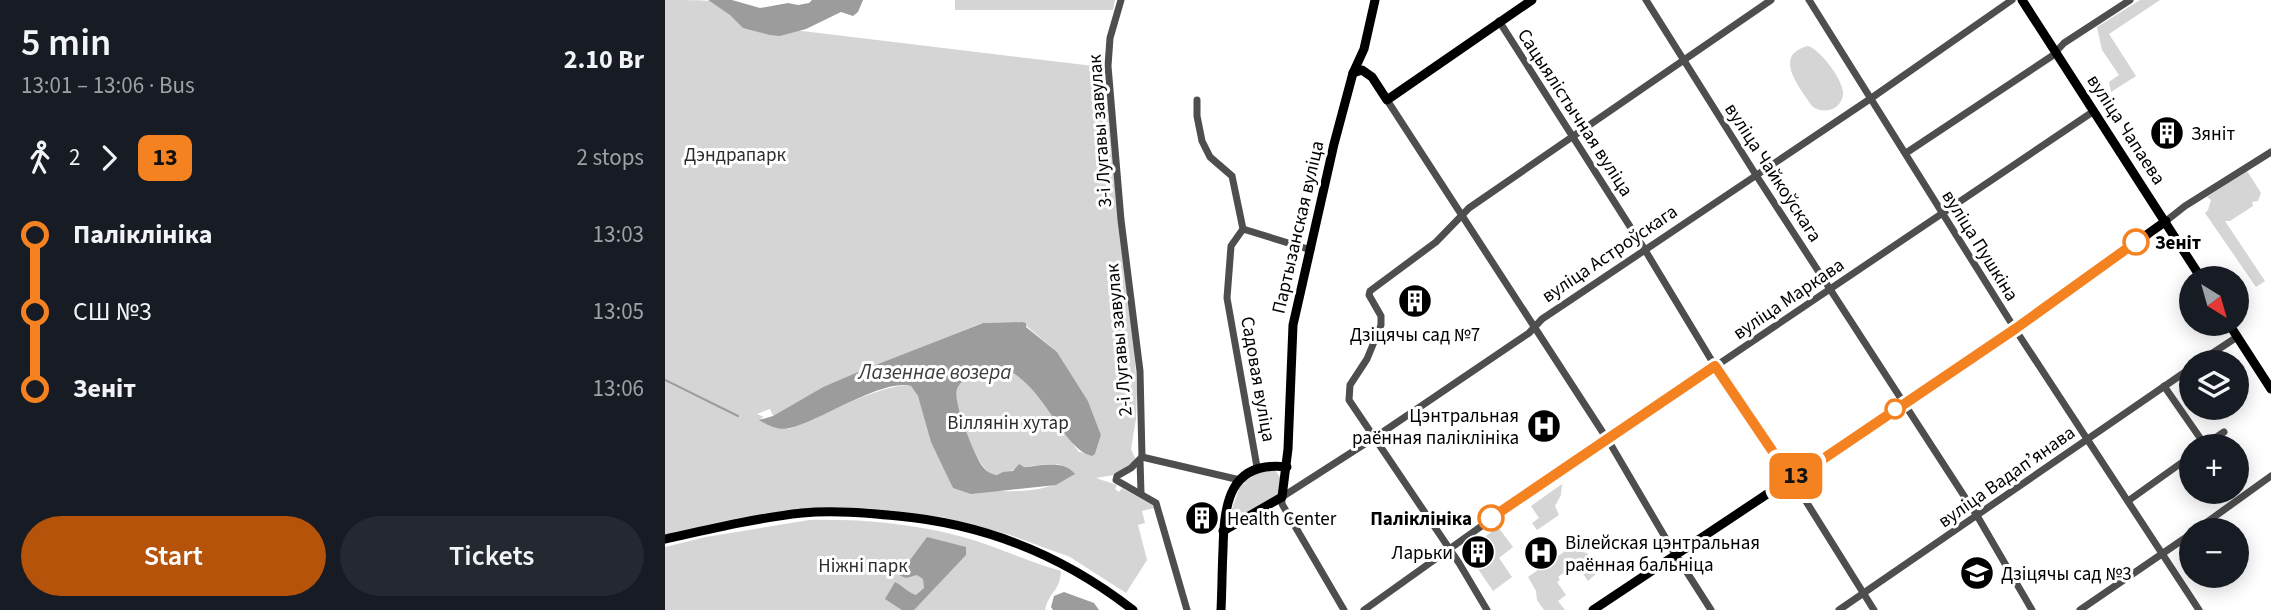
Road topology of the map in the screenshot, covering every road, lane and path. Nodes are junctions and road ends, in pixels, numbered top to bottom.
1 (1121, 0) edge
2 (1375, 0) edge
3 (1532, 0) edge
4 (1646, 0) edge
5 (1771, 0) edge
6 (1809, 0) edge
7 (2012, 0) edge
8 (2022, 0) edge
9 (2130, 0) edge
10 (1499, 22) junction
11 (1364, 49) junction
12 (2055, 51) junction
13 (1684, 60) junction
14 (1353, 73) junction
15 (1372, 77) junction
16 (1870, 99) junction
17 (1197, 100) dead end
18 (1387, 100) junction
19 (2094, 111) junction
20 (1572, 136) junction
21 (2271, 152) edge
22 (1906, 153) junction
23 (1756, 175) junction
24 (1943, 213) junction
25 (1462, 214) junction
26 (1121, 220) joint
27 (2166, 221) junction
28 (1243, 229) junction
29 (1311, 250) junction
30 (1645, 250) junction
31 (2194, 266) edge
32 (1830, 289) junction
33 (1534, 327) junction
34 (2015, 329) junction
35 (2237, 337) joint
36 (2217, 350) edge
37 (1715, 366) junction
38 (2179, 376) edge
39 (2164, 386) junction
40 (2271, 389) edge
41 (1904, 404) junction
42 (2224, 432) dead end
43 (2197, 434) edge
44 (2221, 434) edge
45 (1374, 438) junction
46 (2087, 439) junction
47 (1607, 440) junction
48 (1141, 458) junction
49 (2179, 465) edge
50 (1257, 467) junction
51 (1287, 467) junction
52 (2271, 475) edge
53 (1240, 480) junction
54 (1792, 480) junction
55 (1141, 493) junction
56 (1282, 497) junction
57 (2128, 501) junction
58 (1976, 516) junction
59 (2212, 518) edge
60 (1223, 531) junction
61 (665, 539) edge
62 (2179, 543) edge
63 (1449, 547) junction
64 (1676, 555) junction
65 (2162, 555) junction
66 (1863, 594) junction
67 (1133, 610) edge
68 (1187, 610) edge
69 (1221, 610) edge
70 (1344, 610) edge
71 (1363, 610) edge
72 (1487, 610) edge
73 (1593, 610) edge
74 (1711, 610) edge
75 (1839, 610) edge
76 (1874, 610) edge
77 (2032, 610) edge
78 (2080, 610) edge
79 (2199, 610) edge

1 - 26 street, 3-і Лугавы завулак
2 - 11 main road, Партызанская вуліца
3 - 10 main road
4 - 13 street, вуліца Чайкоўскага
5 - 13 street
6 - 16 street, вуліца Пушкіна
7 - 16 street, вуліца Астроўскага
8 - 12 main road, вуліца Чапаева
9 - 12 street
10 - 18 main road
10 - 20 street, Сацыялістычная вуліца
11 - 14 main road, Партызанская вуліца
11 - 15 main road
12 - 19 main road, вуліца Чапаева
12 - 22 street
13 - 20 street
13 - 23 street, вуліца Чайкоўскага
14 - 15 main road
14 - 29 main road, Партызанская вуліца
15 - 18 main road
16 - 22 street, вуліца Пушкіна
16 - 23 street, вуліца Астроўскага
17 - 28 street
18 - 25 street
19 - 24 street, вуліца Маркава
19 - 27 main road, вуліца Чапаева
20 - 25 street
20 - 30 street, Сацыялістычная вуліца
21 - 27 street
22 - 24 street, вуліца Пушкіна
23 - 30 street, вуліца Астроўскага
23 - 32 street, вуліца Чайкоўскага
24 - 32 street, вуліца Маркава
24 - 34 street, вуліца Пушкіна
25 - 33 street
25 - 45 street
26 - 48 street, 2-і Лугавы завулак
27 - 31 main road, вуліца Чапаева
27 - 34 main road
28 - 29 street
28 - 50 street, Садовая вуліца
29 - 51 main road, Партызанская вуліца
30 - 33 street, вуліца Астроўскага
30 - 37 street, Сацыялістычная вуліца
32 - 37 street, вуліца Маркава
32 - 41 street, вуліца Чайкоўскага
33 - 45 street, вуліца Астроўскага
33 - 47 street
34 - 41 main road
34 - 46 street, вуліца Пушкіна
35 - 36 street
35 - 40 main road
37 - 47 street, вуліца Маркава
37 - 54 street, Сацыялістычная вуліца
38 - 39 street, вуліца Вадапʼянава
39 - 43 street
39 - 46 street, вуліца Вадапʼянава
41 - 54 main road
41 - 58 street, вуліца Чайкоўскага
42 - 44 street
45 - 56 street, вуліца Астроўскага
45 - 63 street
46 - 57 street, вуліца Пушкіна
46 - 58 street, вуліца Вадапʼянава
47 - 63 street, вуліца Маркава
47 - 64 street
48 - 53 street
48 - 55 street, 2-і Лугавы завулак
48 - 55 street
49 - 57 street
50 - 51 main road
50 - 53 main road, Садовая вуліца
51 - 56 main road, Партызанская вуліца
52 - 59 street
53 - 60 main road, Садовая вуліца
54 - 64 main road
54 - 66 street, Сацыялістычная вуліца
55 - 68 street
56 - 60 main road, вуліца Астроўскага
56 - 70 street
57 - 65 street, вуліца Пушкіна
58 - 66 street, вуліца Вадапʼянава
58 - 77 street, вуліца Чайкоўскага
60 - 69 main road, Садовая вуліца
61 - 67 main road
62 - 65 street
63 - 71 street, вуліца Маркава
63 - 72 street
64 - 73 main road
64 - 74 street
65 - 78 street
65 - 79 street, вуліца Пушкіна
66 - 75 street, вуліца Вадапʼянава
66 - 76 street, Сацыялістычная вуліца

